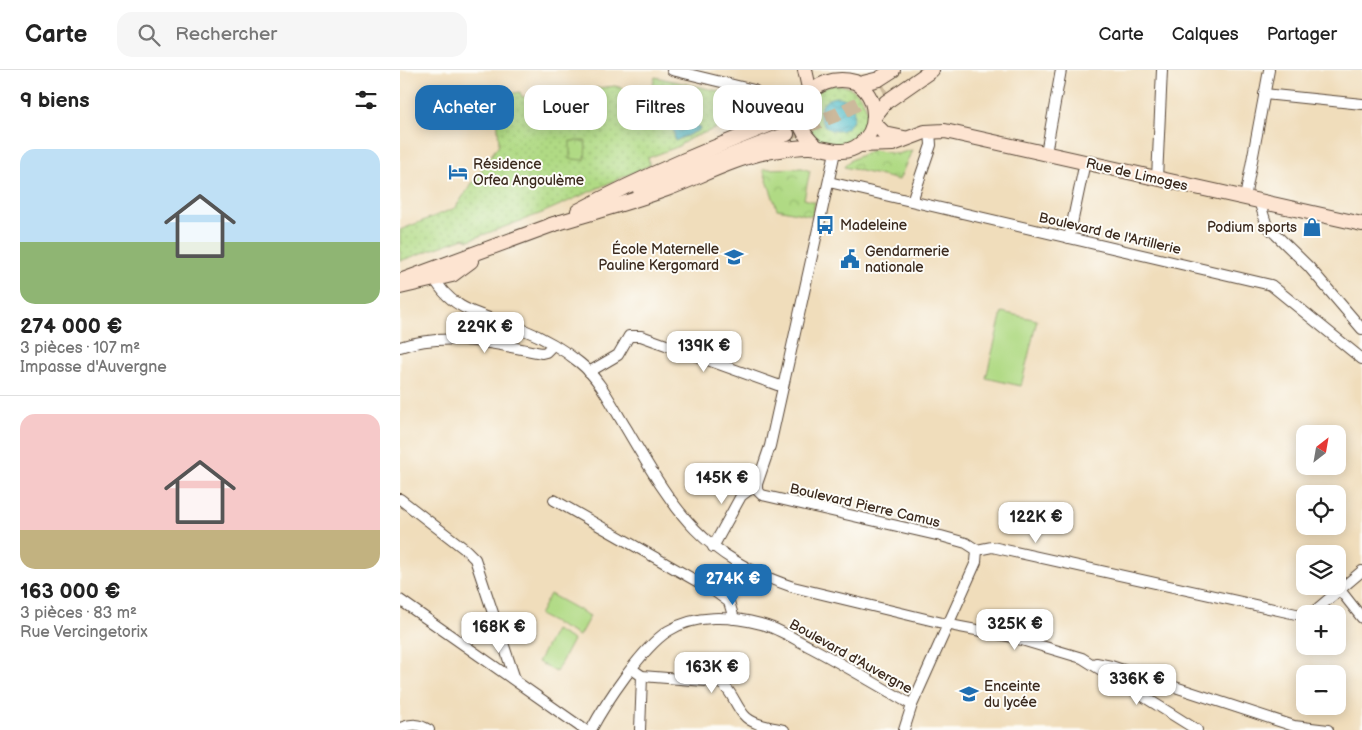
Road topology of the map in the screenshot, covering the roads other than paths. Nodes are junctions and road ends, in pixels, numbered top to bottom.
1 (672, 70) edge
2 (805, 70) edge
3 (893, 70) edge
4 (915, 70) edge
5 (932, 70) edge
6 (1061, 70) edge
7 (1162, 70) edge
8 (1269, 70) edge
9 (829, 73) edge
10 (859, 84) junction
11 (734, 85) edge
12 (808, 85) edge
13 (813, 85) edge
14 (886, 89) tunnel mouth
15 (1264, 94) junction
16 (1362, 104) edge
17 (874, 120) junction
18 (758, 130) edge
19 (802, 130) edge
20 (930, 131) junction
21 (786, 134) tunnel mouth
22 (912, 137) junction
23 (859, 145) junction
24 (817, 147) junction
25 (834, 152) junction
26 (1046, 153) junction
27 (1085, 162) junction
28 (1157, 178) junction
29 (829, 182) junction
30 (1245, 198) junction
31 (912, 201) junction
32 (1259, 201) junction
33 (1362, 224) edge
34 (551, 225) junction
35 (1069, 238) junction
36 (433, 274) junction
37 (400, 281) edge
38 (400, 287) edge
39 (1362, 329) edge
40 (553, 344) junction
41 (400, 347) edge
42 (1362, 359) edge
43 (589, 372) junction
44 (783, 387) junction
45 (756, 484) junction
46 (400, 498) edge
47 (554, 500) dead end
48 (713, 547) junction
49 (976, 550) junction
50 (1362, 571) edge
51 (1346, 585) edge
52 (1334, 595) edge
53 (1344, 595) edge
54 (400, 600) edge
55 (1322, 605) edge
56 (1296, 614) edge
57 (1362, 618) edge
58 (734, 619) junction
59 (948, 623) junction
60 (1090, 662) junction
61 (632, 669) junction
62 (642, 676) junction
63 (516, 679) junction
64 (912, 705) junction
65 (400, 728) edge
66 (429, 730) edge
67 (586, 730) edge
68 (590, 730) edge
69 (640, 730) edge
70 (784, 730) edge
71 (904, 730) edge
72 (1197, 730) edge
73 (1328, 730) edge

1 - 11 street
2 - 12 main road
3 - 10 main road
4 - 14 main road
5 - 17 main road
6 - 26 street
7 - 28 street
8 - 15 street
9 - 10 main road
9 - 13 main road
10 - 17 main road
15 - 16 street
15 - 30 street
17 - 22 main road, Rue de Limoges
17 - 23 main road
18 - 34 main road
19 - 24 main road
20 - 22 main road, Rue de Limoges
20 - 26 main road, Rue de Limoges
20 - 31 street
21 - 34 main road
22 - 23 main road, Rue de Limoges
23 - 25 main road
24 - 25 main road
24 - 34 main road
25 - 29 street
26 - 27 main road, Rue de Limoges
27 - 28 main road, Rue de Limoges
27 - 35 street
28 - 30 main road, Rue de Limoges
29 - 31 street, Boulevard de l'Artillerie
29 - 44 street
30 - 32 main road, Rue de Limoges
31 - 35 street, Boulevard de l'Artillerie
32 - 33 main road, Rue de Limoges
32 - 39 street
34 - 36 main road
35 - 42 street, Boulevard de l'Artillerie
36 - 37 main road
36 - 38 main road
36 - 40 street
40 - 41 street
40 - 43 street
43 - 44 street
43 - 48 street
44 - 45 street
45 - 48 street
45 - 49 street, Boulevard Pierre Camus
46 - 63 street
47 - 58 street
48 - 59 street
49 - 56 street, Boulevard Pierre Camus
49 - 59 street
50 - 51 street
52 - 55 street
53 - 57 street
54 - 63 street
58 - 61 street, Boulevard d'Auvergne
58 - 64 street, Boulevard d'Auvergne
59 - 60 street
59 - 64 street
60 - 72 street
60 - 73 street
61 - 62 street
61 - 68 street, Boulevard d'Auvergne
62 - 69 street
62 - 70 street
63 - 67 street
64 - 71 street
65 - 66 street

